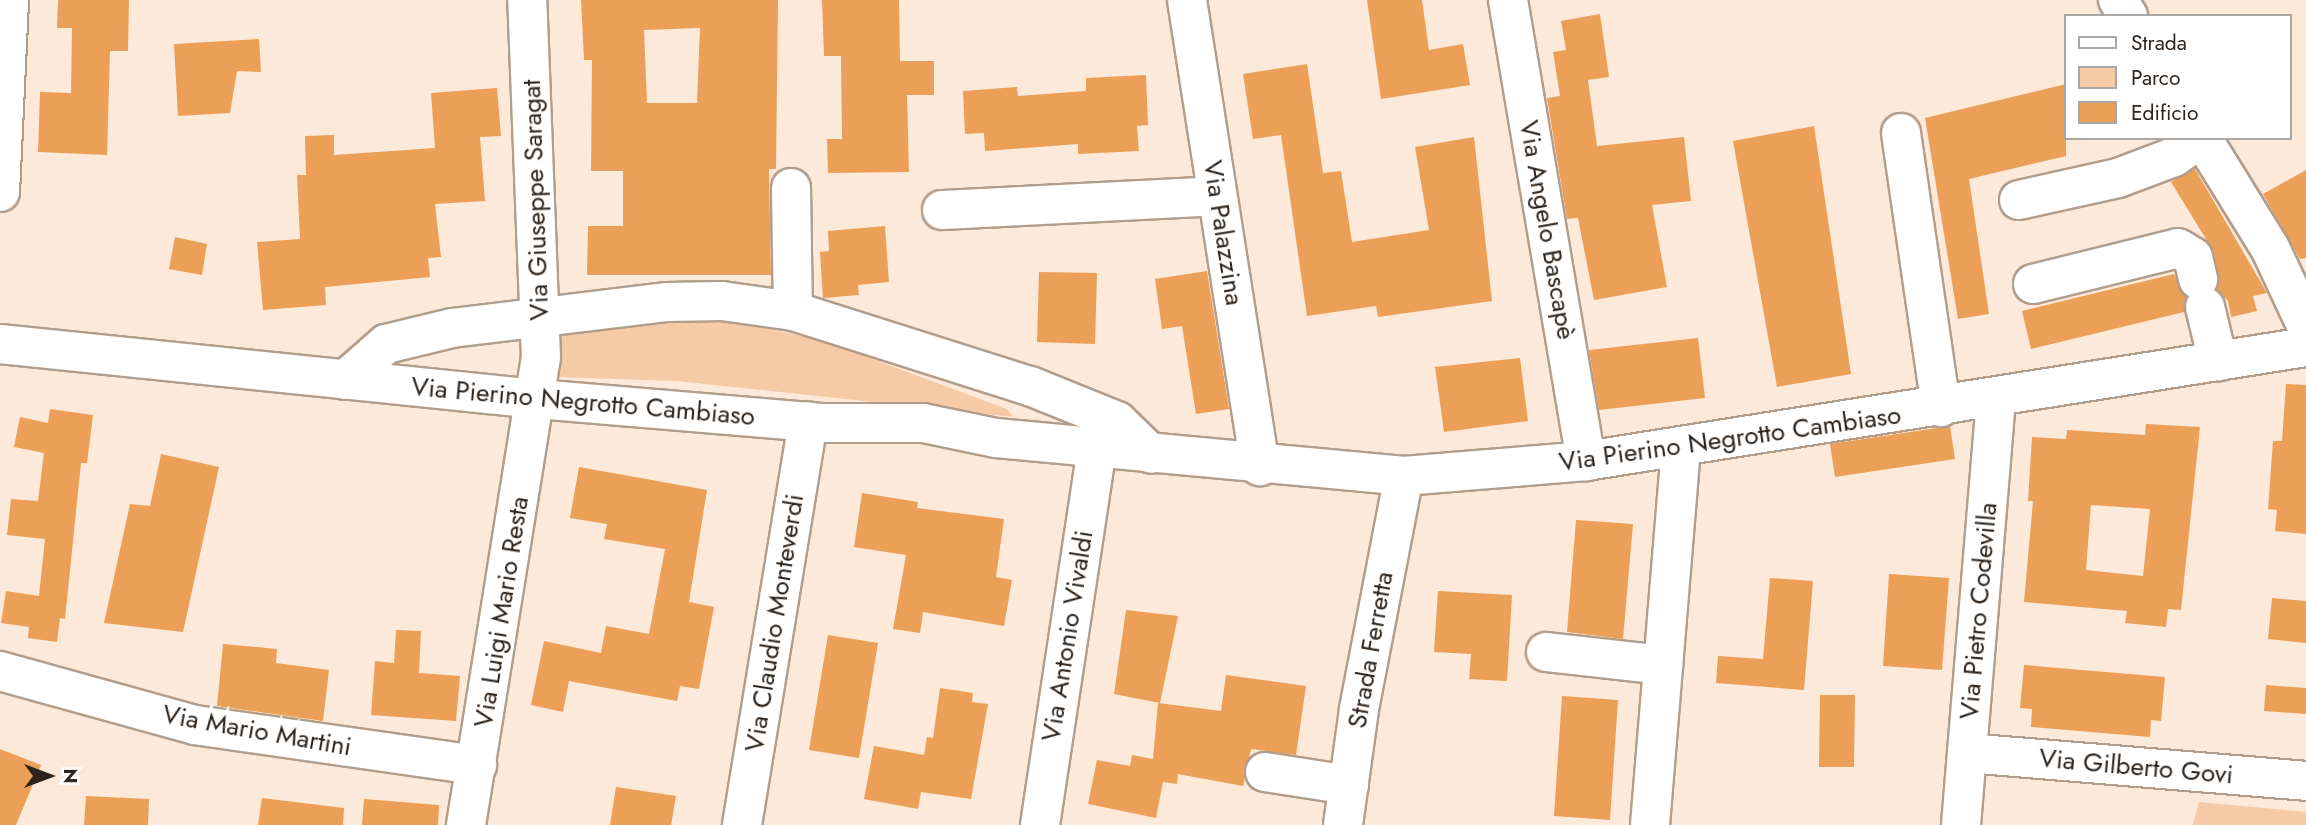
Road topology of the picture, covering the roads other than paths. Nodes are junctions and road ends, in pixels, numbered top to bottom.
1 (9, 0) edge
2 (527, 0) edge
3 (1186, 0) edge
4 (1508, 0) edge
5 (1901, 133) dead end
6 (2198, 140) edge
7 (2202, 140) edge
8 (790, 188) dead end
9 (0, 192) edge
10 (1216, 195) junction
11 (2019, 200) dead end
12 (942, 210) dead end
13 (2033, 284) dead end
14 (793, 311) junction
15 (541, 315) junction
16 (2306, 325) edge
17 (0, 344) edge
18 (2306, 347) edge
19 (2218, 361) junction
20 (345, 380) junction
21 (1996, 398) junction
22 (537, 399) junction
23 (1941, 407) junction
24 (814, 422) junction
25 (1681, 446) junction
26 (1097, 448) junction
27 (1151, 454) junction
28 (1587, 461) junction
29 (1260, 466) junction
30 (1404, 476) junction
31 (1546, 652) dead end
32 (1663, 665) junction
33 (0, 671) edge
34 (1966, 753) junction
35 (477, 765) junction
36 (1265, 772) dead end
37 (2306, 781) edge
38 (1349, 785) junction
39 (466, 825) edge
40 (742, 825) edge
41 (1040, 825) edge
42 (1343, 825) edge
43 (1650, 825) edge
44 (1961, 825) edge

1 - 9 street
2 - 15 street, Via Giuseppe Saragat
3 - 10 street, Via Palazzina
4 - 28 street, Via Angelo Bascapè
5 - 23 street
6 - 11 street
7 - 16 street
8 - 14 street
10 - 12 street
10 - 29 street, Via Palazzina
13 - 19 street
14 - 15 street, Via Pierino Negrotto Cambiaso
14 - 27 street, Via Pierino Negrotto Cambiaso
15 - 20 street, Via Pierino Negrotto Cambiaso
15 - 22 street, Via Giuseppe Saragat
17 - 20 street, Via Pierino Negrotto Cambiaso
18 - 19 street, Via Pierino Negrotto Cambiaso
19 - 21 street, Via Pierino Negrotto Cambiaso
20 - 22 street, Via Pierino Negrotto Cambiaso
21 - 23 street, Via Pierino Negrotto Cambiaso
21 - 34 street, Via Pietro Codevilla
22 - 24 street, Via Pierino Negrotto Cambiaso
22 - 35 street, Via Luigi Mario Resta
23 - 25 street, Via Pierino Negrotto Cambiaso
24 - 26 street, Via Pierino Negrotto Cambiaso
24 - 40 street, Via Claudio Monteverdi
25 - 28 street, Via Pierino Negrotto Cambiaso
25 - 32 street
26 - 27 street, Via Pierino Negrotto Cambiaso
26 - 41 street, Via Antonio Vivaldi
27 - 29 street, Via Pierino Negrotto Cambiaso
28 - 30 street, Via Pierino Negrotto Cambiaso
29 - 30 street, Via Pierino Negrotto Cambiaso
30 - 38 street, Strada Ferretta
31 - 32 street
32 - 43 street
33 - 35 street, Via Mario Martini
34 - 37 street, Via Gilberto Govi
34 - 44 street, Via Pietro Codevilla
35 - 39 street, Via Luigi Mario Resta
36 - 38 street
38 - 42 street, Strada Ferretta

